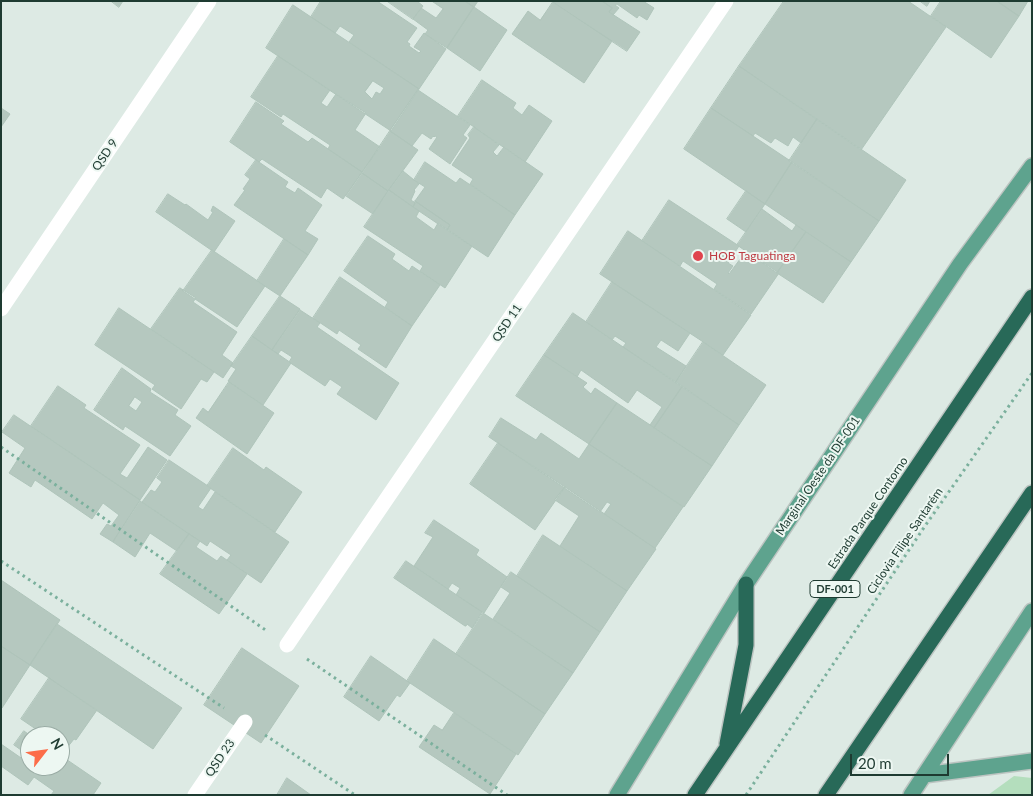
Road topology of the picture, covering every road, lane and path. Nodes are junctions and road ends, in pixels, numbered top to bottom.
1 (209, 1) edge
2 (726, 1) edge
3 (1032, 166) edge
4 (1032, 296) edge
5 (1, 308) edge
6 (1032, 374) edge
7 (1, 447) edge
8 (1032, 493) edge
9 (1, 561) edge
10 (746, 584) junction
11 (1032, 611) edge
12 (287, 645) junction
13 (245, 722) junction
14 (726, 750) junction
15 (1032, 760) edge
16 (924, 775) junction
17 (195, 795) edge
18 (354, 795) edge
19 (507, 795) edge
20 (616, 795) edge
21 (696, 795) edge
22 (746, 795) edge
23 (826, 795) edge
24 (911, 795) edge

1 - 5 street, QSD 9
2 - 12 street, QSD 11
3 - 10 main road, Marginal Oeste da DF-001
4 - 14 highway, Estrada Parque Contorno / DF-001
6 - 22 path, Ciclovia Filipe Santarém
7 - 12 path
8 - 23 highway
9 - 13 path
10 - 14 highway
10 - 20 main road, Marginal Oeste da DF-001
11 - 16 main road
12 - 19 path
13 - 17 street, QSD 23
13 - 18 path
14 - 21 highway, Estrada Parque Contorno / DF-001
15 - 16 main road
16 - 24 main road

